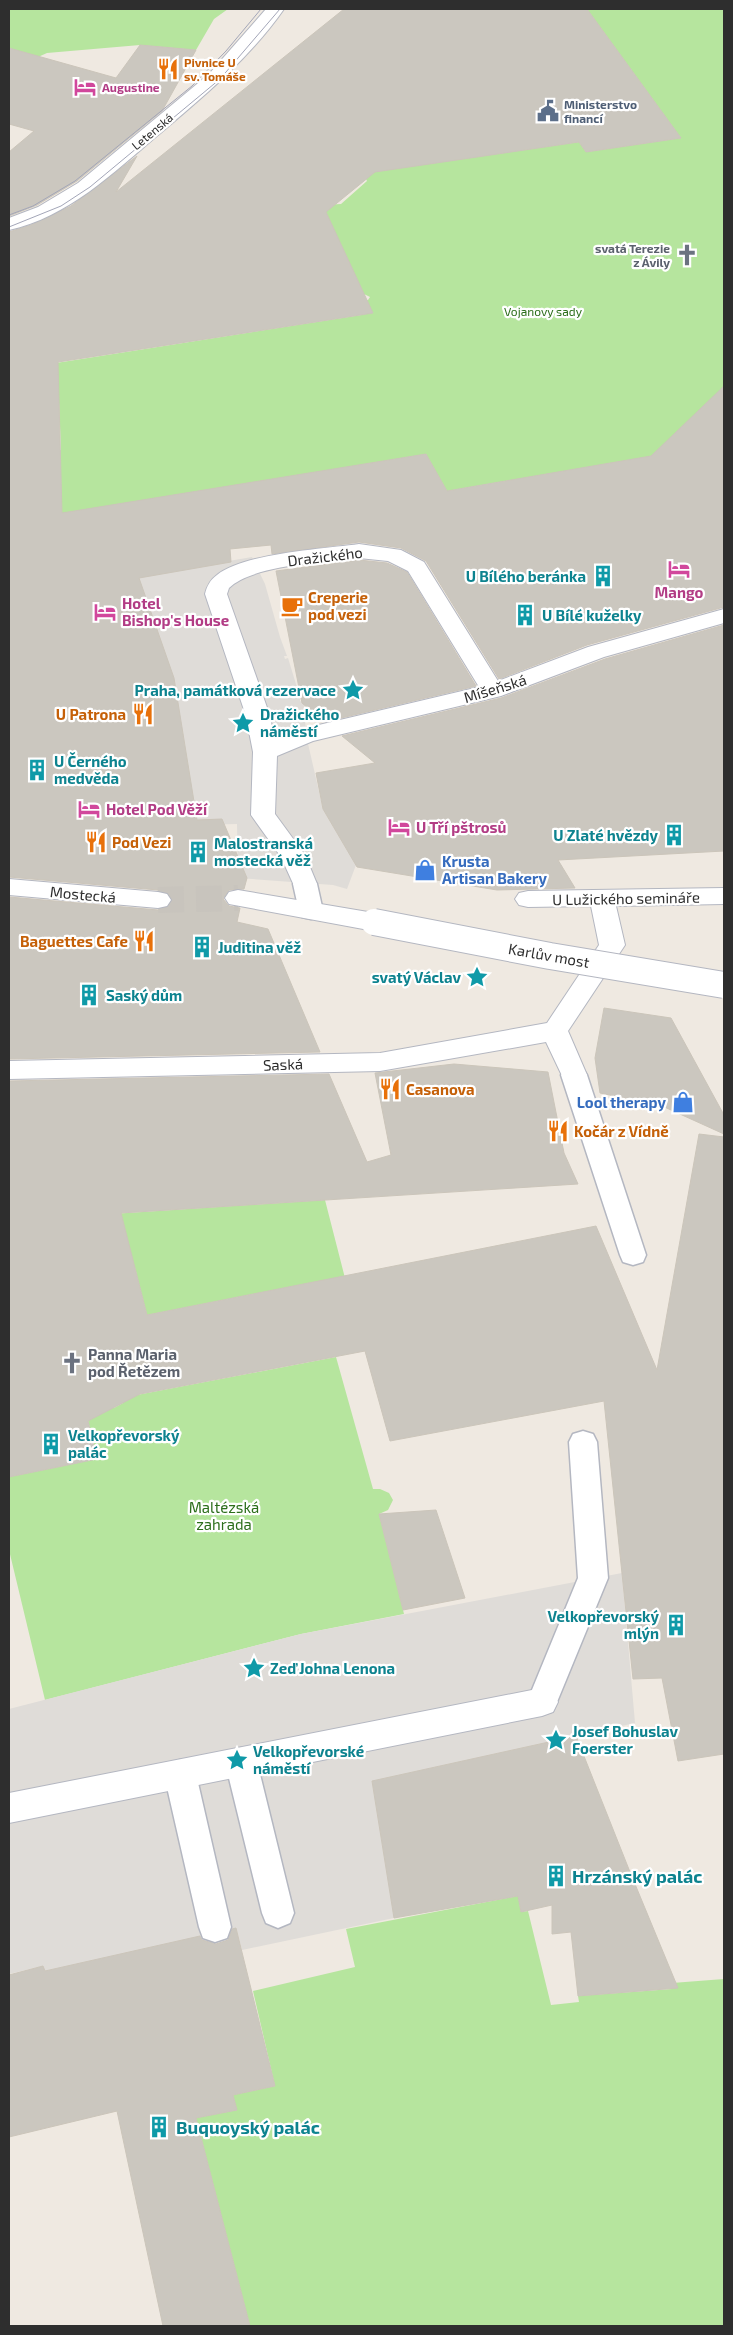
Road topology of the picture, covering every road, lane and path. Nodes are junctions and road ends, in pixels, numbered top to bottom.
1 (275, 9) edge
2 (9, 224) edge
3 (724, 616) edge
4 (494, 692) junction
5 (264, 752) junction
6 (304, 884) joint
7 (9, 887) edge
8 (724, 896) edge
9 (238, 898) tunnel mouth
10 (602, 898) junction
11 (528, 899) dead end
12 (158, 900) tunnel mouth
13 (311, 911) junction
14 (724, 985) edge
15 (555, 1031) junction
16 (9, 1070) edge
17 (574, 1075) joint
18 (633, 1255) dead end
19 (583, 1442) dead end
20 (542, 1702) joint
21 (241, 1762) junction
22 (180, 1774) junction
23 (9, 1808) edge
24 (278, 1912) dead end
25 (215, 1927) dead end

1 - 2 street, Letenská
3 - 4 street, Míšeňská
4 - 5 street, Míšeňská
4 - 5 street, Dražického
5 - 6 street
6 - 13 lane
7 - 12 street, Mostecká
8 - 10 street, U Lužického semináře
9 - 13 street
10 - 11 street, U Lužického semináře
10 - 15 street
13 - 14 street, Karlův most, bridge
15 - 16 street, Saská
15 - 17 street
17 - 18 lane
19 - 20 lane
20 - 21 street
21 - 22 street
21 - 24 lane
22 - 23 street
22 - 25 lane

